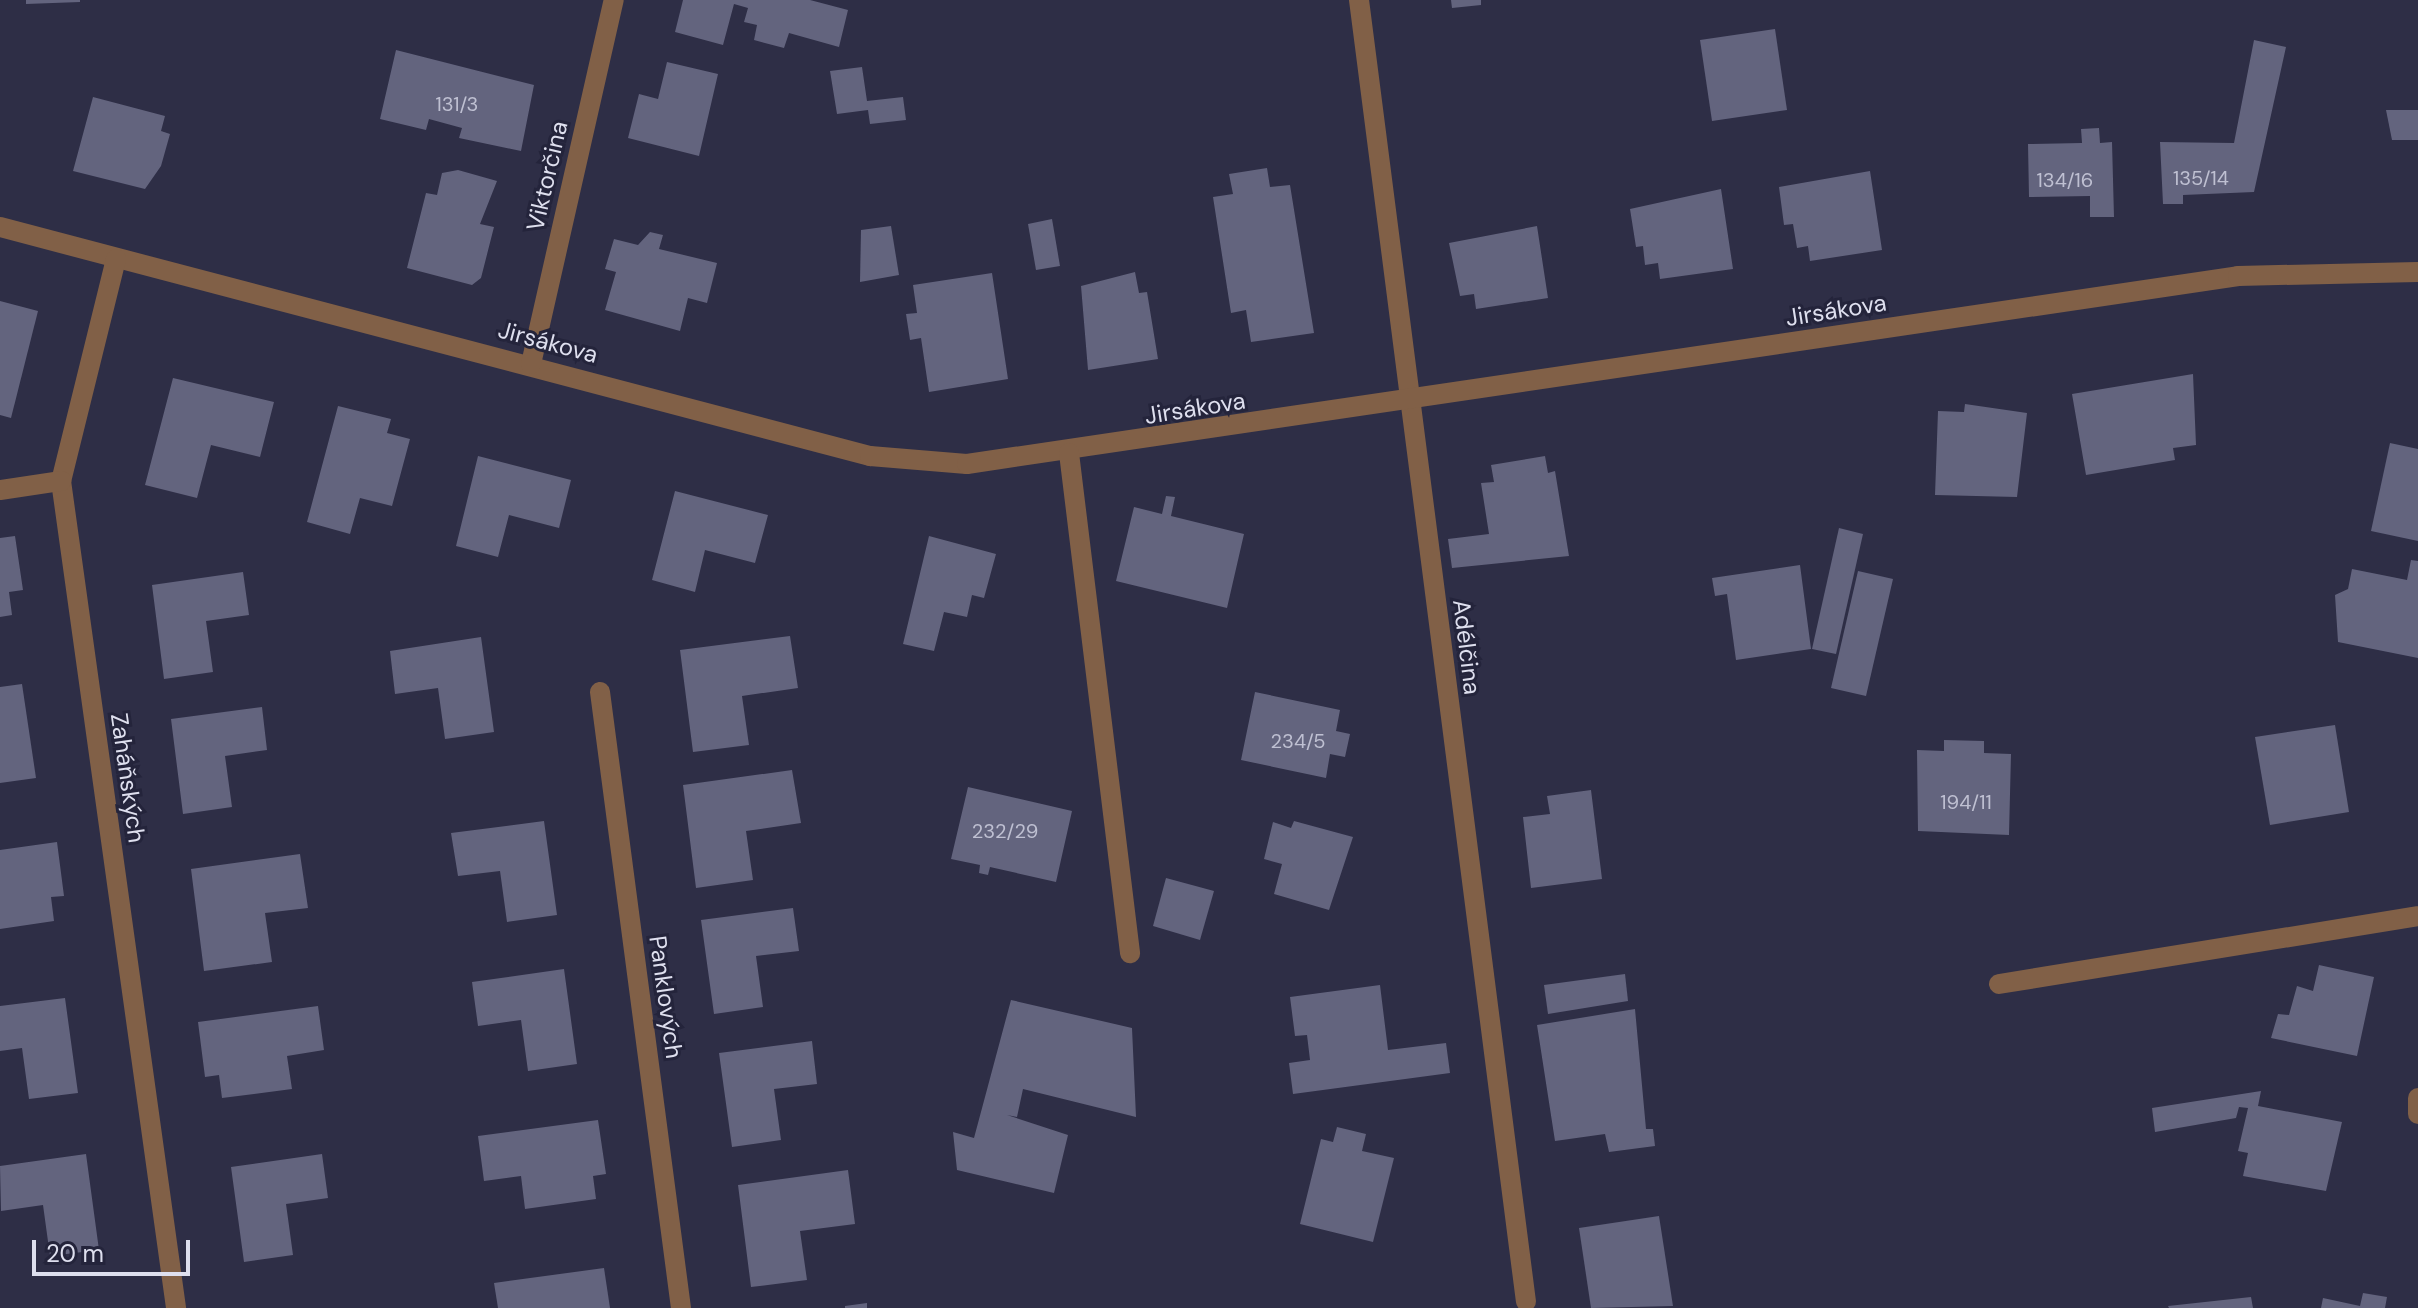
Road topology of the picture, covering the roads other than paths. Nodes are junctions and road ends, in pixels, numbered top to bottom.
1 (614, 0) edge
2 (1359, 0) edge
3 (0, 227) edge
4 (116, 259) junction
5 (2418, 272) edge
6 (531, 364) junction
7 (1409, 401) junction
8 (1069, 453) junction
9 (61, 481) junction
10 (0, 490) edge
11 (600, 692) dead end
12 (2418, 916) edge
13 (1130, 953) dead end
14 (1999, 984) dead end
15 (2418, 1098) edge
16 (2418, 1114) edge
17 (1526, 1301) dead end
18 (176, 1308) edge
19 (681, 1308) edge

1 - 6 street, Viktorčina
2 - 7 street, Adélčina
3 - 4 street, Jirsákova
4 - 6 street, Jirsákova
4 - 9 street, Zaháňských
5 - 7 street, Jirsákova
6 - 8 street, Jirsákova
7 - 8 street, Jirsákova
7 - 17 street, Adélčina
8 - 13 street
9 - 10 street
9 - 18 street, Zaháňských
11 - 19 street, Panklových
12 - 14 street
15 - 16 street

